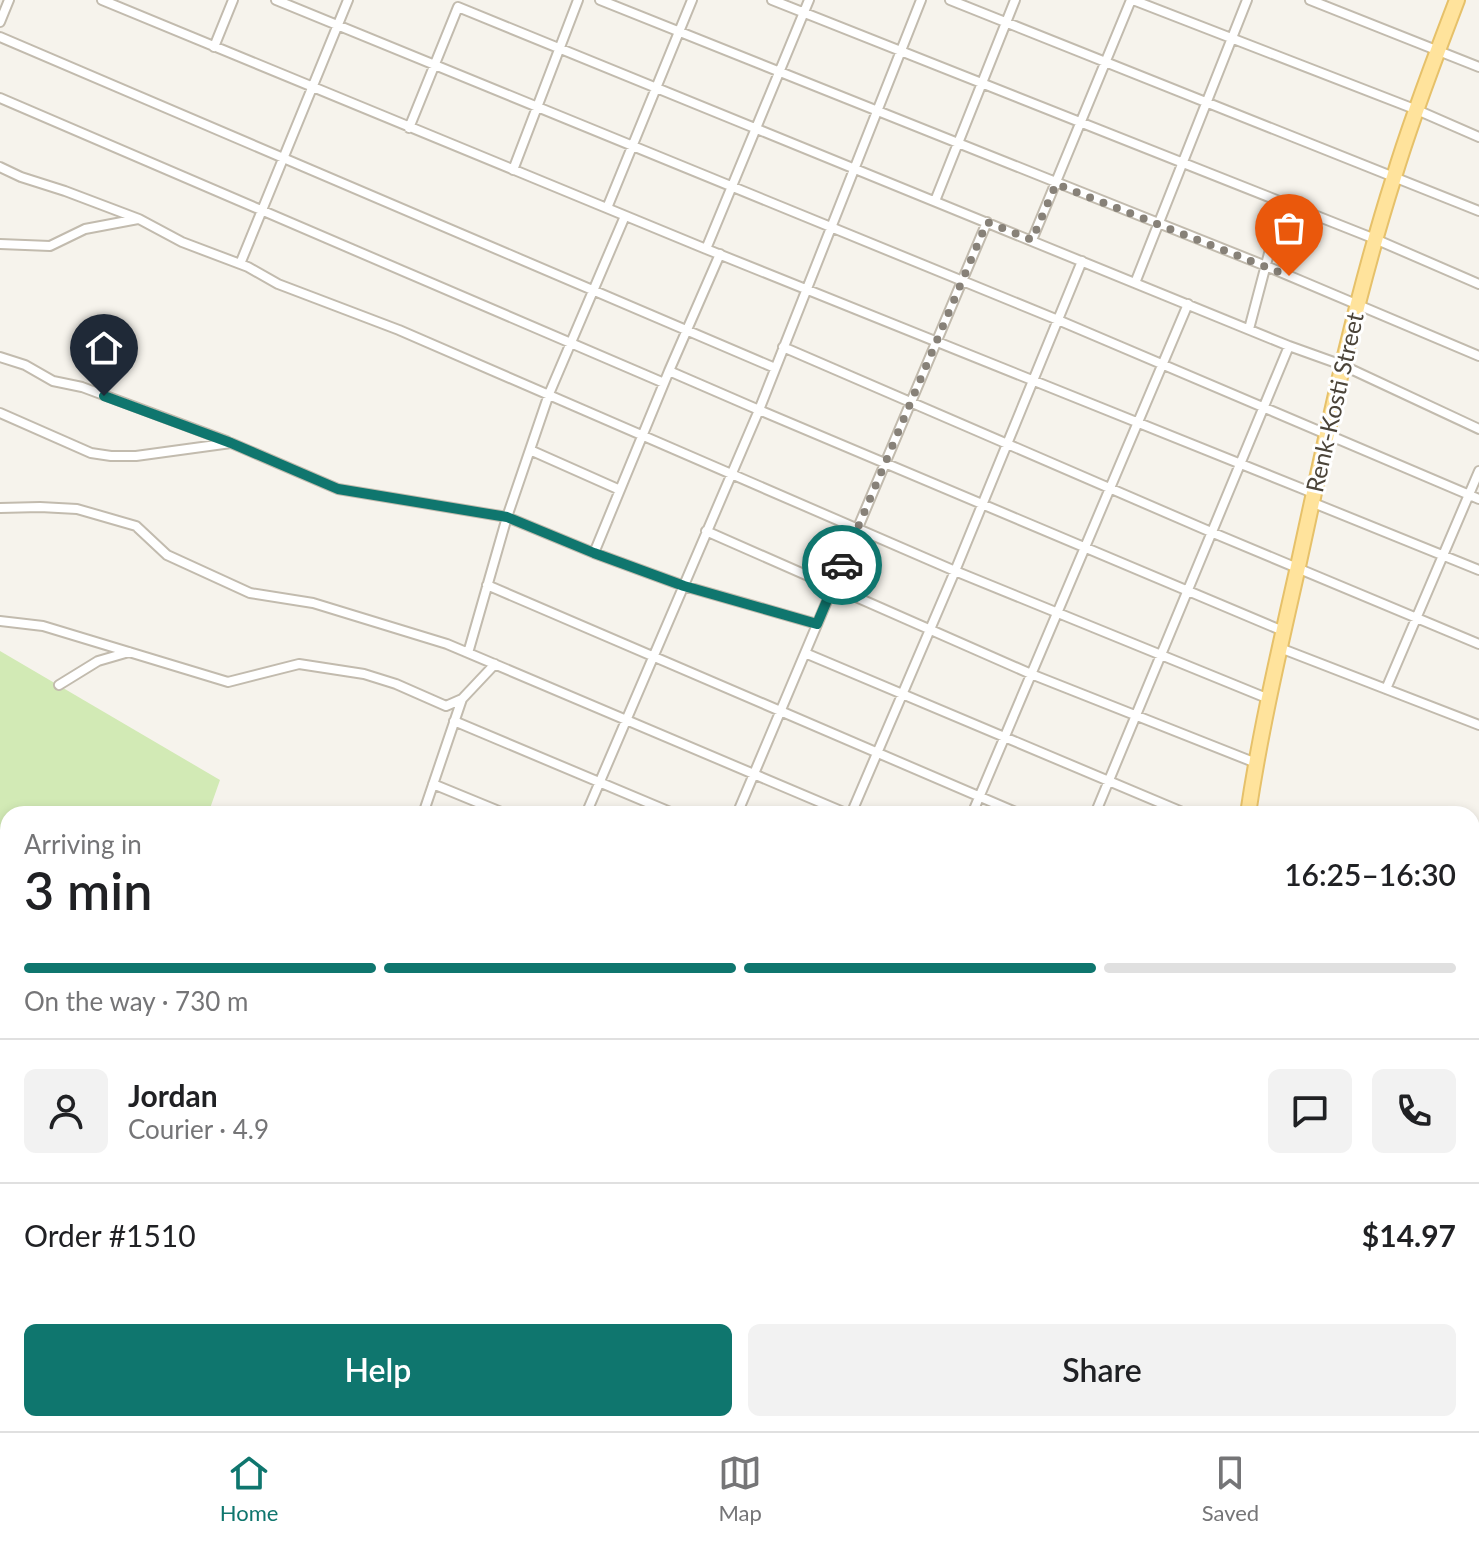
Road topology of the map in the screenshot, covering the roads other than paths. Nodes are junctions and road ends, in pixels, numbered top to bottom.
1 (9, 0) edge
2 (102, 0) edge
3 (233, 0) edge
4 (276, 0) edge
5 (348, 0) edge
6 (578, 0) edge
7 (600, 0) edge
8 (692, 0) edge
9 (772, 0) edge
10 (809, 0) edge
11 (921, 0) edge
12 (950, 0) edge
13 (1015, 0) edge
14 (1132, 0) edge
15 (1247, 0) edge
16 (1310, 0) edge
17 (1457, 0) edge
18 (118, 3) edge
19 (460, 3) edge
20 (804, 13) junction
21 (0, 22) edge
22 (1006, 22) junction
23 (338, 26) junction
24 (679, 32) junction
25 (0, 37) edge
26 (1232, 39) junction
27 (214, 47) junction
28 (560, 48) junction
29 (1439, 49) junction
30 (900, 51) junction
31 (1106, 62) junction
32 (435, 66) junction
33 (1479, 67) edge
34 (779, 73) junction
35 (982, 84) junction
36 (314, 88) junction
37 (657, 88) junction
38 (0, 98) edge
39 (1207, 103) junction
40 (537, 107) junction
41 (1417, 110) junction
42 (876, 112) junction
43 (1081, 124) junction
44 (409, 128) junction
45 (756, 129) junction
46 (1479, 137) edge
47 (957, 144) junction
48 (633, 145) junction
49 (284, 159) junction
50 (1183, 164) junction
51 (0, 167) edge
52 (854, 167) junction
53 (513, 170) junction
54 (1394, 175) junction
55 (1056, 184) junction
56 (732, 185) junction
57 (935, 201) junction
58 (1282, 204) junction
59 (607, 208) junction
60 (263, 209) junction
61 (1479, 211) edge
62 (625, 216) junction
63 (139, 219) junction
64 (987, 222) junction
65 (1159, 224) junction
66 (831, 226) junction
67 (1375, 239) junction
68 (1032, 240) junction
69 (0, 244) edge
70 (706, 249) junction
71 (720, 254) junction
72 (1082, 261) junction
73 (240, 264) junction
74 (1266, 266) junction
75 (963, 281) junction
76 (1135, 283) junction
77 (1479, 284) edge
78 (805, 289) junction
79 (593, 291) junction
80 (1188, 304) junction
81 (1357, 304) junction
82 (1058, 320) junction
83 (1249, 329) junction
84 (687, 330) junction
85 (571, 343) junction
86 (938, 343) junction
87 (1289, 346) junction
88 (783, 347) junction
89 (1479, 356) edge
90 (0, 357) edge
91 (1162, 365) junction
92 (1342, 365) junction
93 (775, 368) junction
94 (669, 371) junction
95 (1033, 381) junction
96 (664, 383) junction
97 (549, 394) junction
98 (912, 403) junction
99 (1264, 408) junction
100 (759, 410) junction
101 (0, 413) edge
102 (1137, 424) junction
103 (1479, 429) edge
104 (1325, 432) junction
105 (643, 435) junction
106 (231, 443) junction
107 (1007, 444) junction
108 (530, 450) junction
109 (886, 464) junction
110 (1240, 465) junction
111 (1479, 471) edge
112 (732, 473) junction
113 (1109, 488) junction
114 (620, 490) junction
115 (1468, 495) junction
116 (1312, 497) junction
117 (1479, 499) edge
118 (982, 505) junction
119 (0, 508) edge
120 (507, 517) junction
121 (858, 529) junction
122 (706, 531) junction
123 (1211, 532) junction
124 (1084, 549) junction
125 (594, 553) junction
126 (1444, 556) junction
127 (1297, 569) junction
128 (1479, 570) edge
129 (955, 571) junction
130 (487, 585) junction
131 (684, 586) junction
132 (833, 587) junction
133 (1186, 592) junction
134 (1057, 613) junction
135 (1417, 619) junction
136 (0, 621) edge
137 (817, 624) junction
138 (930, 630) junction
139 (1283, 631) junction
140 (1479, 644) edge
141 (1280, 648) junction
142 (130, 652) junction
143 (468, 653) junction
144 (805, 653) junction
145 (1160, 656) junction
146 (654, 657) junction
147 (495, 664) junction
148 (1031, 674) junction
149 (59, 685) dead end
150 (1386, 689) junction
151 (902, 694) junction
152 (462, 699) junction
153 (1269, 699) junction
154 (780, 713) junction
155 (1135, 717) junction
156 (627, 720) junction
157 (454, 721) junction
158 (1479, 725) edge
159 (1004, 738) junction
160 (877, 754) junction
161 (1256, 763) junction
162 (754, 774) junction
163 (1108, 781) junction
164 (600, 782) junction
165 (433, 784) junction
166 (979, 797) junction
167 (426, 806) edge
168 (487, 806) edge
169 (590, 806) edge
170 (656, 806) edge
171 (740, 806) edge
172 (831, 806) edge
173 (854, 806) edge
174 (975, 806) edge
175 (1001, 806) edge
176 (1098, 806) edge
177 (1168, 806) edge
178 (1249, 806) edge

1 - 21 street
2 - 18 street
3 - 27 street
4 - 23 street
5 - 23 street
6 - 28 street
7 - 24 street
8 - 24 street
9 - 20 street
10 - 20 street
11 - 30 street
12 - 22 street
13 - 22 street
14 - 26 street
14 - 31 street
15 - 26 street
16 - 29 street
17 - 29 main road, Renk-Kosti Street
18 - 27 street
19 - 28 street
19 - 32 street
20 - 30 street
20 - 34 street
22 - 31 street
22 - 35 street
23 - 32 street
23 - 36 street
24 - 34 street
24 - 37 street
25 - 49 street
26 - 39 street
26 - 41 street
27 - 36 street
28 - 37 street
28 - 40 street
29 - 33 street
29 - 41 main road, Renk-Kosti Street
30 - 35 street
30 - 42 street
31 - 39 street
31 - 43 street
32 - 40 street
32 - 44 street
34 - 42 street
34 - 45 street
35 - 43 street
35 - 47 street
36 - 44 street
36 - 49 street
37 - 45 street
37 - 48 street
38 - 60 street
39 - 50 street
39 - 54 street
40 - 48 street
40 - 53 street
41 - 46 street
41 - 54 main road, Renk-Kosti Street
42 - 47 street
42 - 52 street
43 - 50 street
43 - 55 street
44 - 53 street
45 - 52 street
45 - 56 street
47 - 55 street
47 - 57 street
48 - 56 street
48 - 59 street
49 - 60 street
49 - 79 street
50 - 58 street
50 - 65 street
51 - 63 street
52 - 57 street
52 - 66 street
53 - 59 street
54 - 61 street
54 - 67 main road, Renk-Kosti Street
55 - 65 street
55 - 68 street
56 - 66 street
56 - 70 street
57 - 64 street
58 - 67 street
58 - 74 street
59 - 62 street
60 - 73 street
60 - 85 street
62 - 70 street
62 - 79 street
63 - 69 street
63 - 73 street
64 - 68 street
64 - 75 street
65 - 74 street
65 - 76 street
66 - 75 street
66 - 78 street
67 - 77 street
67 - 81 main road, Renk-Kosti Street
68 - 72 street
70 - 71 street
71 - 78 street
71 - 84 street
72 - 76 street
72 - 82 street
73 - 97 street
74 - 81 street
74 - 83 street
75 - 82 street
75 - 86 street
76 - 80 street
78 - 86 street
78 - 88 street
79 - 84 street
79 - 85 street
80 - 83 street
80 - 91 street
81 - 89 street
81 - 92 main road, Renk-Kosti Street
82 - 91 street
82 - 95 street
83 - 87 street
84 - 93 street
84 - 94 street
85 - 96 street
85 - 97 street
86 - 95 street
86 - 98 street
87 - 92 street
87 - 99 street
88 - 93 street
88 - 98 street
90 - 106 street
91 - 99 street
91 - 102 street
92 - 103 street
92 - 104 main road, Renk-Kosti Street
93 - 100 street
94 - 96 street
94 - 100 street
95 - 102 street
95 - 107 street
96 - 105 street
97 - 105 street
97 - 108 street
98 - 107 street
98 - 109 street
99 - 104 street
99 - 110 street
100 - 109 street
100 - 112 street
101 - 106 street
102 - 110 street
102 - 113 street
104 - 115 street
104 - 116 main road, Renk-Kosti Street
105 - 112 street
105 - 114 street
106 - 120 street
107 - 113 street
107 - 118 street
108 - 114 street
108 - 120 street
109 - 118 street
109 - 121 street
110 - 116 street
110 - 123 street
111 - 115 street
112 - 121 street
112 - 122 street
113 - 123 street
113 - 124 street
114 - 125 street
115 - 117 street
115 - 126 street
116 - 126 street
116 - 127 main road, Renk-Kosti Street
118 - 124 street
118 - 129 street
119 - 143 street
120 - 125 street
120 - 130 street
121 - 129 street
121 - 132 street
122 - 131 street
122 - 132 street
123 - 127 street
123 - 133 street
124 - 133 street
124 - 134 street
125 - 131 street
126 - 128 street
126 - 135 street
127 - 135 street
127 - 139 main road, Renk-Kosti Street
129 - 134 street
129 - 138 street
130 - 143 street
130 - 146 street
131 - 137 street
131 - 146 street
132 - 137 street
132 - 138 street
133 - 139 street
133 - 145 street
134 - 145 street
134 - 148 street
135 - 140 street
135 - 150 street
136 - 142 street
137 - 144 street
138 - 148 street
138 - 151 street
139 - 141 main road, Renk-Kosti Street
141 - 150 street
141 - 153 main road, Renk-Kosti Street
142 - 149 street
142 - 152 street
143 - 147 street
144 - 151 street
144 - 154 street
145 - 153 street
145 - 155 street
146 - 154 street
146 - 156 street
147 - 152 street
147 - 156 street
148 - 155 street
148 - 159 street
150 - 158 street
151 - 159 street
151 - 160 street
152 - 157 street
153 - 161 main road, Renk-Kosti Street
154 - 160 street
154 - 162 street
155 - 161 street
155 - 163 street
156 - 162 street
156 - 164 street
157 - 164 street
157 - 165 street
159 - 163 street
159 - 166 street
160 - 166 street
160 - 173 street
161 - 178 main road, Renk-Kosti Street
162 - 171 street
162 - 172 street
163 - 176 street
163 - 177 street
164 - 169 street
164 - 170 street
165 - 167 street
165 - 168 street
166 - 174 street
166 - 175 street

